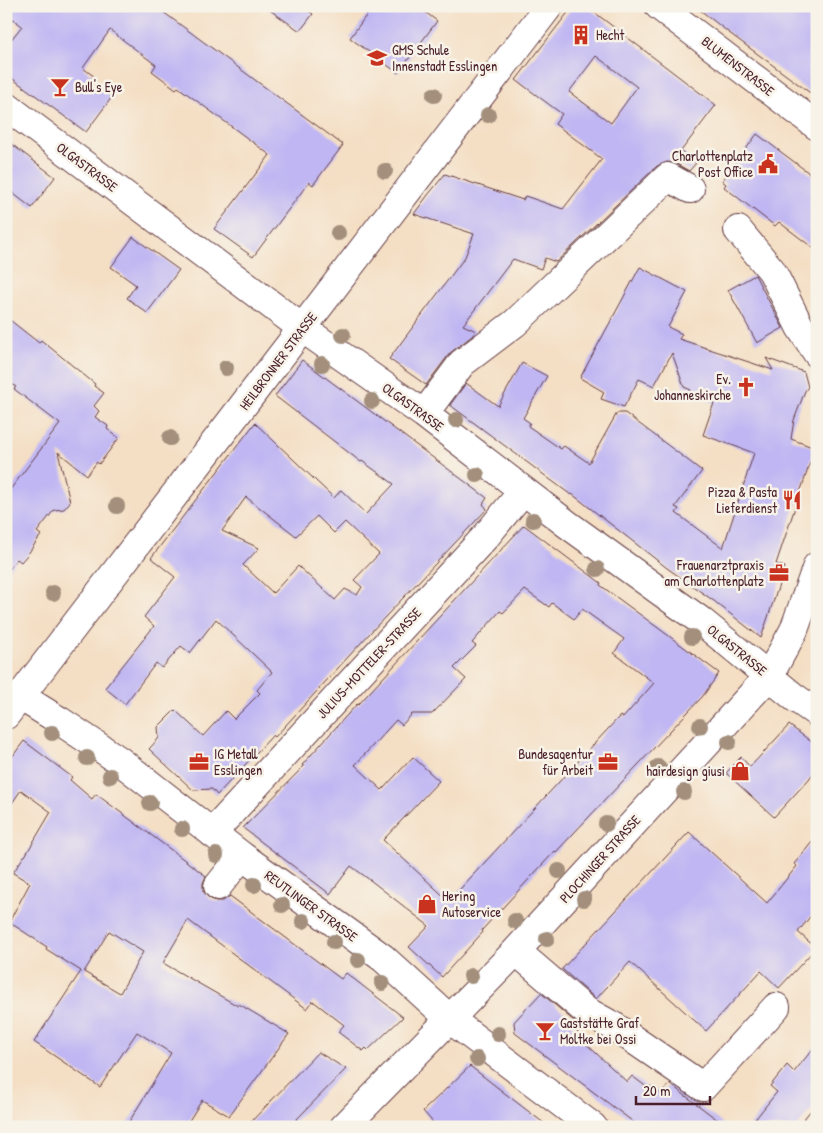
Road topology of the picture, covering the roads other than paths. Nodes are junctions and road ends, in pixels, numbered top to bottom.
1 (549, 6) edge
2 (659, 6) edge
3 (6, 106) edge
4 (817, 126) edge
5 (690, 190) dead end
6 (738, 230) dead end
7 (302, 328) junction
8 (817, 353) edge
9 (424, 414) junction
10 (523, 491) junction
11 (817, 566) edge
12 (769, 676) junction
13 (13, 705) edge
14 (817, 713) edge
15 (212, 833) junction
16 (242, 856) junction
17 (218, 886) dead end
18 (516, 951) junction
19 (776, 1007) dead end
20 (450, 1020) junction
21 (344, 1127) edge
22 (593, 1127) edge

1 - 7 street, HEILBRONNER STRASSE
2 - 4 street, BLUMENSTRASSE
3 - 7 street, OLGASTRASSE
5 - 9 street
6 - 8 street
7 - 9 street, OLGASTRASSE
7 - 13 street, HEILBRONNER STRASSE
9 - 10 street, OLGASTRASSE
10 - 12 street, OLGASTRASSE
10 - 15 street, JULIUS-MOTTELER-STRASSE
11 - 12 street, PLOCHINGER STRASSE
12 - 14 street, OLGASTRASSE
12 - 18 street, PLOCHINGER STRASSE
13 - 15 street, REUTLINGER STRASSE
15 - 16 street, REUTLINGER STRASSE
16 - 17 street
16 - 20 street, REUTLINGER STRASSE
18 - 19 street
18 - 20 street, PLOCHINGER STRASSE
20 - 21 street, PLOCHINGER STRASSE
20 - 22 street, REUTLINGER STRASSE

